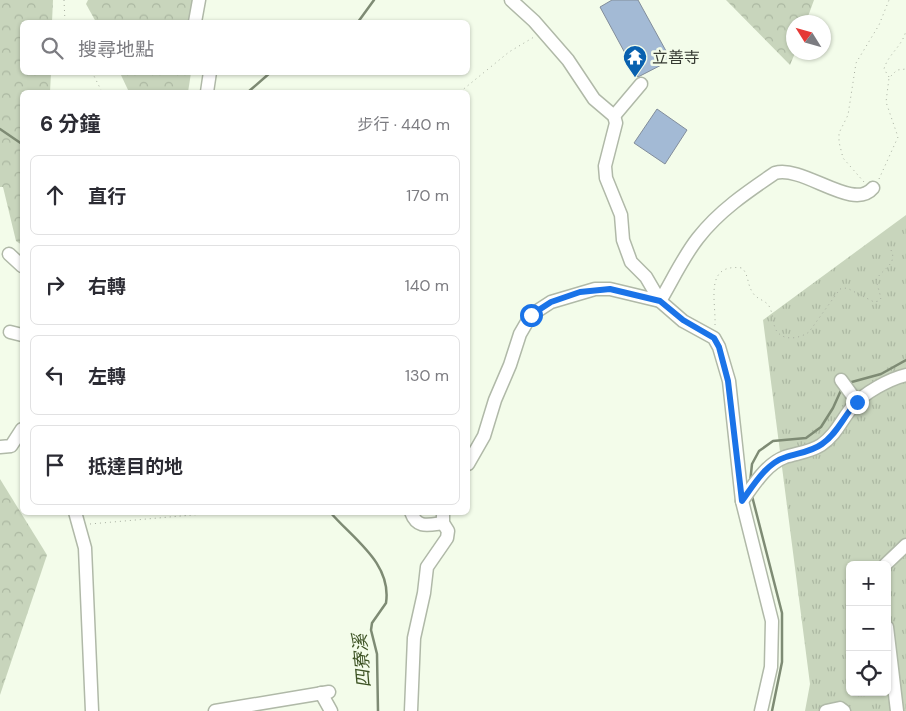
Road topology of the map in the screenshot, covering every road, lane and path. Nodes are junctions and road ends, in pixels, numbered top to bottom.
1 (64, 0) edge
2 (199, 0) edge
3 (511, 0) edge
4 (889, 0) edge
5 (65, 20) edge
6 (195, 20) edge
7 (906, 30) edge
8 (544, 32) junction
9 (906, 69) edge
10 (94, 75) edge
11 (210, 75) edge
12 (889, 78) junction
13 (642, 84) dead end
14 (101, 90) edge
15 (207, 90) edge
16 (462, 90) edge
17 (614, 116) junction
18 (873, 188) junction
19 (891, 250) dead end
20 (9, 254) dead end
21 (20, 264) edge
22 (660, 301) junction
23 (714, 338) junction
24 (906, 375) edge
25 (841, 380) dead end
26 (857, 402) junction
27 (20, 432) edge
28 (0, 447) edge
29 (470, 460) edge
30 (742, 501) junction
31 (75, 515) edge
32 (194, 515) edge
33 (412, 515) edge
34 (443, 518) edge
35 (79, 526) junction
36 (906, 545) edge
37 (889, 561) edge
38 (890, 651) edge
39 (92, 711) edge
40 (215, 711) edge
41 (331, 711) edge
42 (411, 711) edge
43 (761, 711) edge
44 (826, 711) edge
45 (844, 711) edge
46 (897, 711) edge

1 - 5 path
2 - 6 street
3 - 8 street
4 - 18 path
7 - 12 path
8 - 16 path
8 - 17 street
9 - 12 path
10 - 14 path
11 - 15 street
12 - 18 path
13 - 17 street
17 - 22 street
18 - 22 street
19 - 23 path
20 - 21 street
22 - 23 street
22 - 29 street
23 - 30 street
24 - 26 street
25 - 26 street
26 - 30 street
27 - 28 street
30 - 43 street
31 - 35 street
32 - 35 path
33 - 34 street
34 - 42 street
35 - 39 street
36 - 37 street
38 - 46 street
40 - 41 street
44 - 45 street

